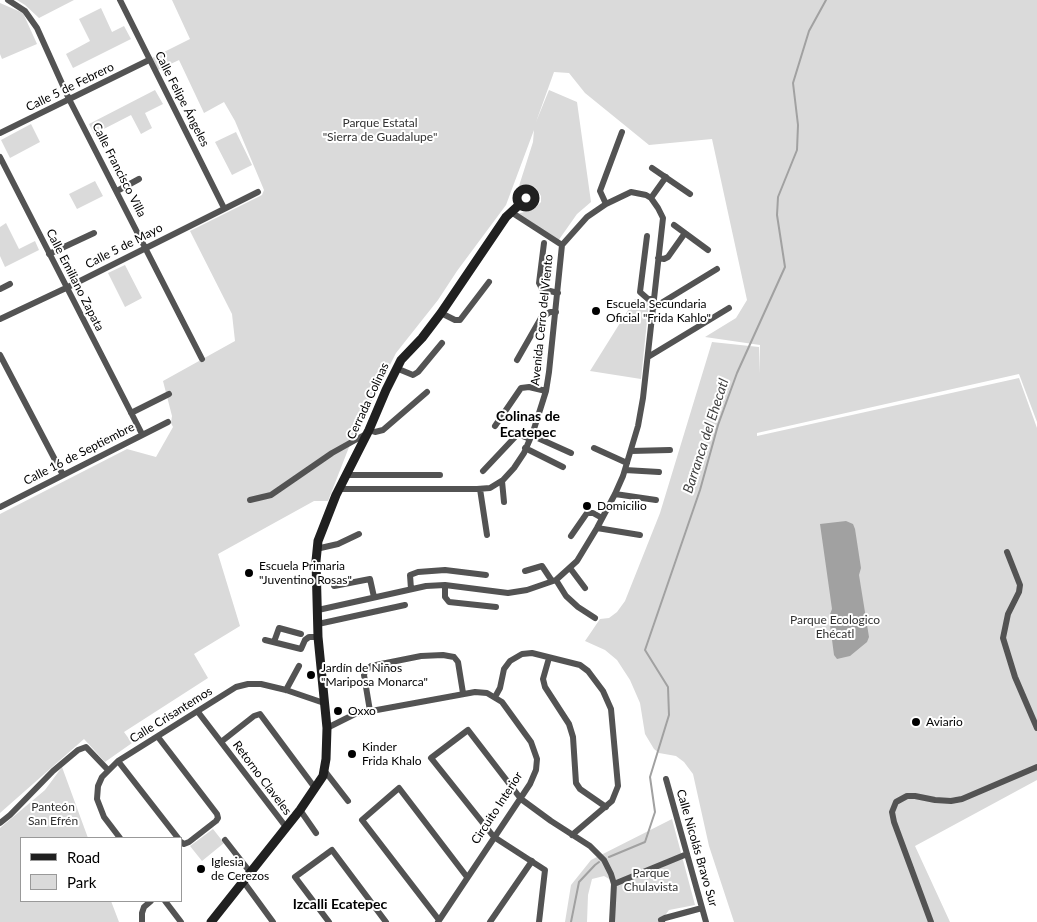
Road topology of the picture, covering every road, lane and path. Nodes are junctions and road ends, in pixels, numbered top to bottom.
1 (8, 0) edge
2 (120, 0) edge
3 (149, 60) junction
4 (69, 99) junction
5 (622, 132) dead end
6 (0, 133) edge
7 (0, 157) edge
8 (652, 168) dead end
9 (666, 178) junction
10 (140, 179) dead end
11 (117, 191) junction
12 (258, 192) dead end
13 (690, 194) dead end
14 (651, 198) junction
15 (519, 204) dead end
16 (606, 204) junction
17 (224, 208) junction
18 (511, 212) junction
19 (674, 225) dead end
20 (94, 233) dead end
21 (685, 233) junction
22 (647, 236) dead end
23 (544, 243) dead end
24 (562, 244) junction
25 (146, 248) junction
26 (708, 250) dead end
27 (49, 254) junction
28 (658, 258) junction
29 (717, 269) dead end
30 (489, 282) dead end
31 (10, 284) dead end
32 (66, 288) junction
33 (0, 290) edge
34 (558, 293) junction
35 (654, 299) junction
36 (653, 308) junction
37 (729, 308) dead end
38 (556, 312) junction
39 (441, 313) junction
40 (0, 319) edge
41 (442, 343) dead end
42 (0, 355) edge
43 (648, 357) junction
44 (202, 359) dead end
45 (517, 360) dead end
46 (396, 368) junction
47 (546, 391) junction
48 (427, 392) dead end
49 (168, 394) dead end
50 (131, 412) junction
51 (168, 422) dead end
52 (495, 426) dead end
53 (368, 432) junction
54 (142, 434) junction
55 (530, 437) junction
56 (525, 448) junction
57 (594, 448) dead end
58 (670, 450) dead end
59 (631, 452) junction
60 (571, 454) dead end
61 (626, 466) junction
62 (563, 467) dead end
63 (483, 471) dead end
64 (659, 472) dead end
65 (346, 474) junction
66 (440, 475) dead end
67 (63, 476) junction
68 (502, 480) junction
69 (339, 489) junction
70 (480, 489) junction
71 (615, 494) junction
72 (250, 500) dead end
73 (656, 500) dead end
74 (504, 502) dead end
75 (0, 507) edge
76 (602, 518) junction
77 (597, 528) junction
78 (359, 534) dead end
79 (487, 534) dead end
80 (640, 535) dead end
81 (571, 536) dead end
82 (316, 549) junction
83 (1007, 552) dead end
84 (570, 568) junction
85 (525, 571) dead end
86 (486, 575) dead end
87 (554, 581) junction
88 (445, 585) junction
89 (334, 586) dead end
90 (585, 588) dead end
91 (411, 589) junction
92 (374, 598) junction
93 (405, 606) dead end
94 (496, 607) dead end
95 (318, 610) junction
96 (595, 618) dead end
97 (318, 624) junction
98 (301, 634) dead end
99 (318, 637) junction
100 (265, 640) dead end
101 (274, 642) junction
102 (549, 658) junction
103 (299, 666) dead end
104 (286, 690) junction
105 (463, 693) junction
106 (495, 697) junction
107 (324, 703) junction
108 (370, 711) junction
109 (198, 712) junction
110 (327, 728) junction
111 (1037, 728) edge
112 (158, 737) junction
113 (221, 742) junction
114 (118, 761) junction
115 (1037, 767) edge
116 (108, 770) junction
117 (324, 770) junction
118 (666, 780) dead end
119 (315, 788) junction
120 (521, 799) junction
121 (348, 801) dead end
122 (606, 807) junction
123 (300, 810) junction
124 (0, 823) edge
125 (286, 827) junction
126 (316, 833) dead end
127 (572, 834) junction
128 (119, 837) edge
129 (177, 837) edge
130 (494, 837) junction
131 (225, 840) dead end
132 (182, 843) edge
133 (687, 854) junction
134 (532, 861) junction
135 (250, 872) junction
136 (467, 877) junction
137 (243, 881) junction
138 (614, 884) junction
139 (150, 902) edge
140 (166, 902) edge
141 (702, 908) junction
142 (213, 921) edge
143 (439, 921) edge
144 (662, 921) edge
145 (142, 922) edge
146 (180, 922) edge
147 (273, 922) edge
148 (329, 922) edge
149 (386, 922) edge
150 (490, 922) edge
151 (539, 922) edge
152 (612, 922) edge
153 (706, 922) edge
154 (931, 922) edge

1 - 4 street, Calle Francisco Villa
2 - 3 street, Calle Felipe Ángeles
3 - 4 street, Calle 5 de Febrero
3 - 17 street, Calle Felipe Ángeles
4 - 6 street, Calle 5 de Febrero
4 - 11 street, Calle Francisco Villa
5 - 16 street
7 - 27 street, Calle Emiliano Zapata
8 - 9 street
9 - 13 street
9 - 14 street
10 - 11 street
11 - 25 street, Calle Francisco Villa
12 - 17 street, Calle 5 de Mayo
14 - 16 street, Avenida Cerro del Viento
14 - 28 street
15 - 18 main road, Cerrada Colinas
16 - 24 street, Avenida Cerro del Viento
17 - 25 street, Calle 5 de Mayo
18 - 24 street
18 - 39 main road, Cerrada Colinas
19 - 21 street
20 - 27 street
21 - 26 street
21 - 28 street
22 - 35 street
23 - 34 street
24 - 34 street, Avenida Cerro del Viento
25 - 32 street, Calle 5 de Mayo
25 - 44 street, Calle Francisco Villa
27 - 32 street, Calle Emiliano Zapata
28 - 35 street
29 - 36 street
30 - 39 street
31 - 33 street
32 - 40 street, Calle 5 de Mayo
32 - 50 street, Calle Emiliano Zapata
34 - 38 street, Avenida Cerro del Viento
35 - 36 street
36 - 43 street
37 - 43 street
38 - 45 street
38 - 47 street, Avenida Cerro del Viento
39 - 46 main road, Cerrada Colinas
41 - 46 street
42 - 67 street
43 - 59 street
46 - 53 main road, Cerrada Colinas
47 - 52 street
47 - 55 street, Avenida Cerro del Viento
48 - 53 street
49 - 50 street
50 - 54 street, Calle Emiliano Zapata
51 - 54 street, Calle 16 de Septiembre
53 - 65 main road, Cerrada Colinas
53 - 72 street
54 - 67 street, Calle 16 de Septiembre
55 - 56 street, Avenida Cerro del Viento
55 - 60 street
55 - 63 street
56 - 62 street
56 - 68 street, Avenida Cerro del Viento
57 - 61 street
58 - 59 street
59 - 61 street
61 - 64 street
61 - 71 street
65 - 66 street
65 - 69 main road, Cerrada Colinas
67 - 75 street, Calle 16 de Septiembre
68 - 70 street, Avenida Cerro del Viento
68 - 74 street
69 - 70 street, Avenida Cerro del Viento
69 - 82 main road, Cerrada Colinas
70 - 79 street
71 - 73 street
71 - 76 street
76 - 77 street
76 - 81 street
77 - 80 street
77 - 84 street
78 - 82 street
82 - 95 main road, Cerrada Colinas
83 - 111 street
84 - 87 street
84 - 90 street
85 - 87 street
86 - 91 street
87 - 88 street
87 - 96 street
88 - 91 street
88 - 94 street
89 - 92 street
91 - 92 street
92 - 95 street
93 - 97 street
95 - 97 main road, Cerrada Colinas
97 - 99 main road, Cerrada Colinas
98 - 101 street
99 - 101 street
99 - 107 main road, Cerrada Colinas
100 - 101 street
102 - 106 street
102 - 122 street
102 - 122 street
103 - 104 street
104 - 107 street, Calle Crisantemos
104 - 109 street, Calle Crisantemos
105 - 106 street
105 - 108 street
105 - 108 street
106 - 120 street, Circuito Interior
107 - 110 main road, Cerrada Colinas
108 - 110 street
109 - 112 street, Calle Crisantemos
109 - 113 street, Retorno Claveles
110 - 117 main road
112 - 114 street, Calle Crisantemos
112 - 132 street
113 - 119 street, Retorno Claveles
113 - 125 street, Retorno Claveles
114 - 116 street, Calle Crisantemos
114 - 129 street
115 - 154 street
116 - 124 street
116 - 128 street, Calle Crisantemos
117 - 119 main road
117 - 121 street
118 - 133 street, Calle Nicolás Bravo Sur
119 - 123 main road
120 - 127 street
120 - 130 street, Circuito Interior
120 - 130 street
122 - 127 street
123 - 125 main road
123 - 126 street
125 - 135 main road
127 - 138 street
130 - 134 street
130 - 136 street, Circuito Interior
131 - 135 street
133 - 138 street
133 - 141 street, Calle Nicolás Bravo Sur
134 - 150 street
134 - 151 street
135 - 137 main road
136 - 143 street, Circuito Interior
136 - 143 street
137 - 142 main road
137 - 147 street
138 - 152 street
139 - 145 street
140 - 146 street
141 - 144 street
141 - 153 street, Calle Nicolás Bravo Sur
148 - 149 street

